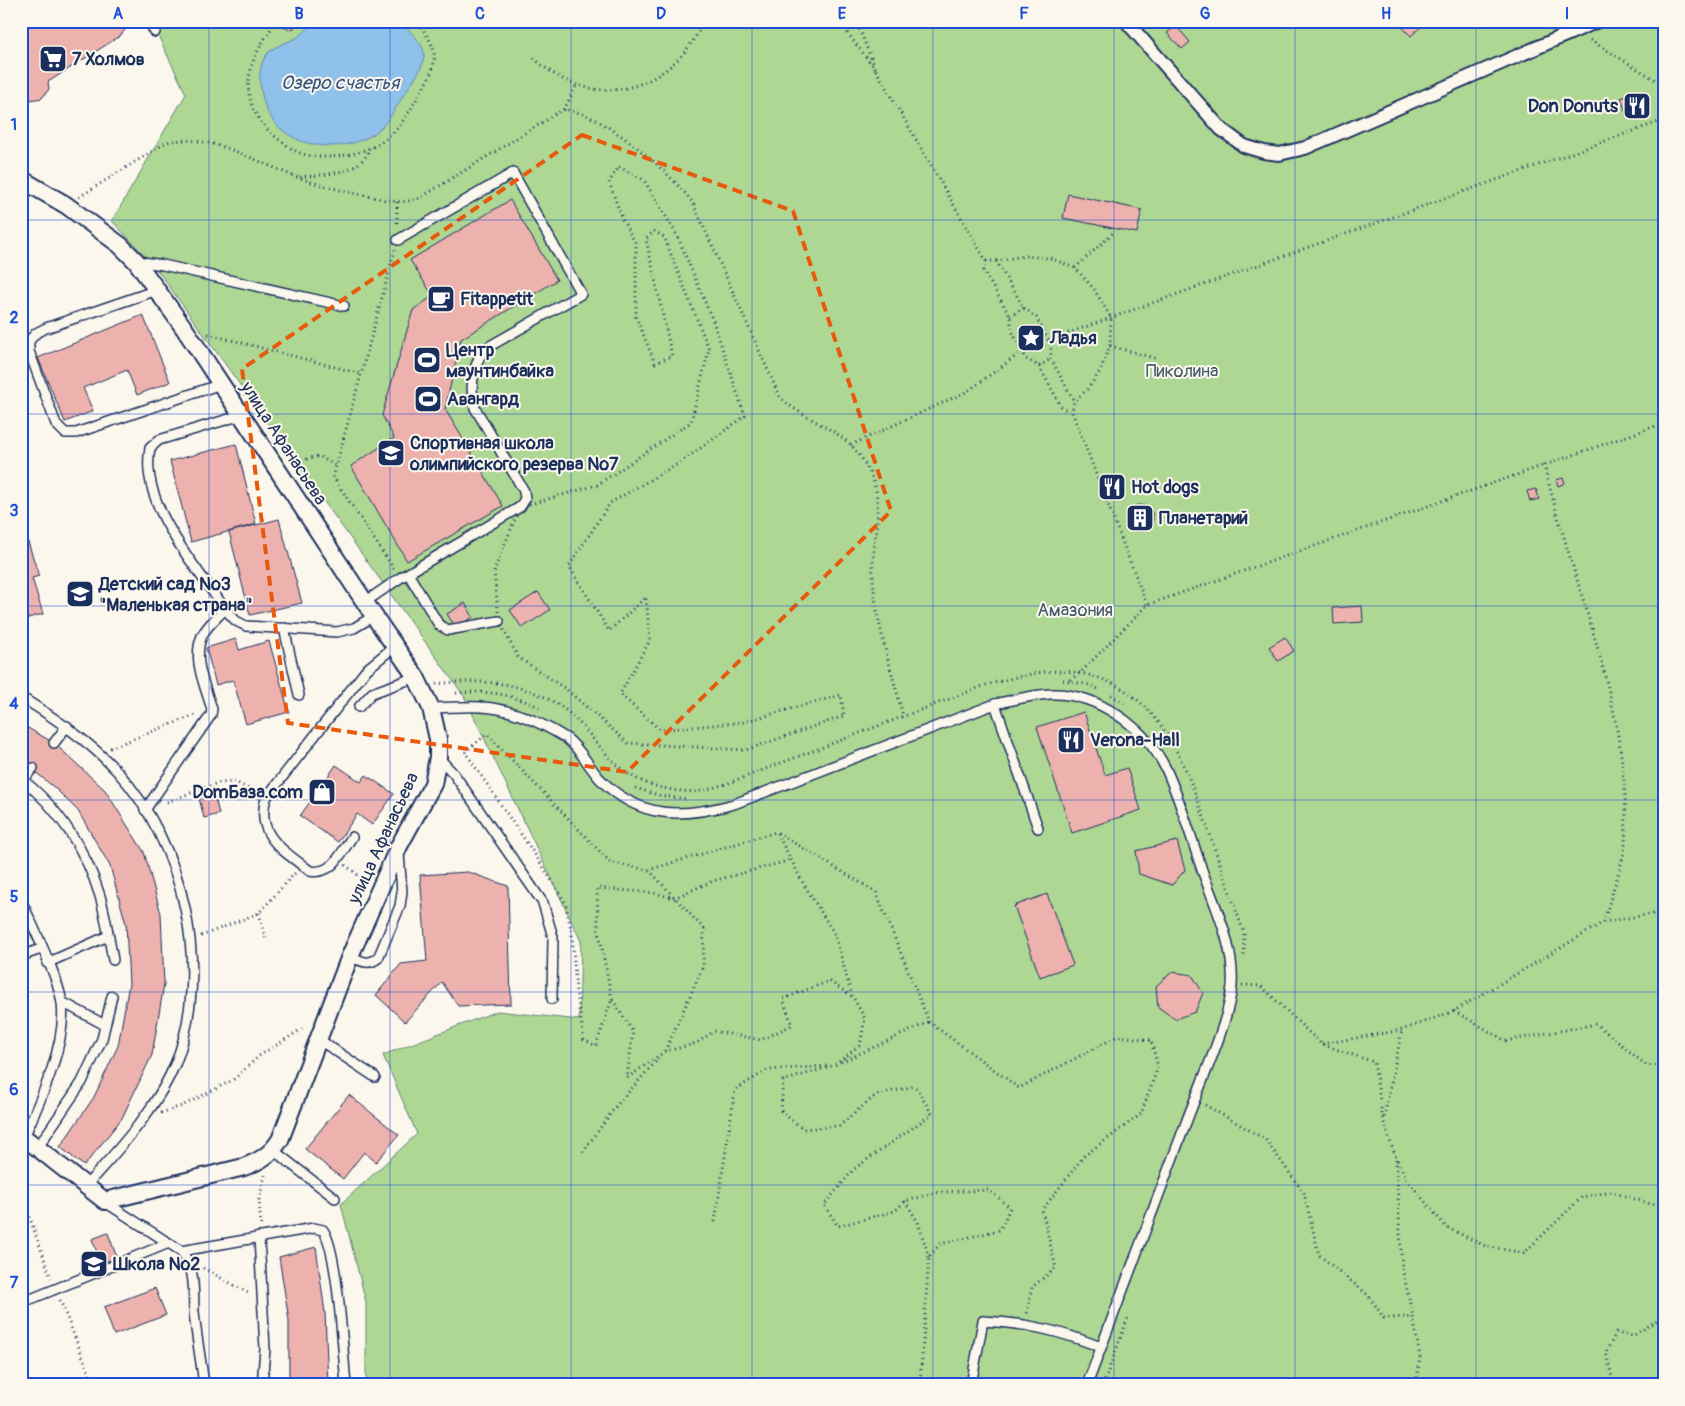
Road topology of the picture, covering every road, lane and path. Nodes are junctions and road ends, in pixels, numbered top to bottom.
1 (148, 21) edge
2 (276, 21) edge
3 (416, 21) edge
4 (704, 21) edge
5 (838, 21) edge
6 (856, 21) edge
7 (1126, 21) edge
8 (1598, 21) edge
9 (1575, 31) junction
10 (154, 32) dead end
11 (534, 58) dead end
12 (876, 70) junction
13 (577, 84) junction
14 (1664, 86) edge
15 (564, 110) junction
16 (1664, 120) edge
17 (370, 147) junction
18 (296, 177) junction
19 (21, 179) edge
20 (397, 202) junction
21 (66, 205) junction
22 (1113, 233) dead end
23 (398, 240) junction
24 (136, 261) junction
25 (986, 261) junction
26 (996, 261) junction
27 (1075, 268) junction
28 (157, 290) junction
29 (344, 306) dead end
30 (1024, 308) junction
31 (1010, 316) junction
32 (1111, 318) junction
33 (184, 328) junction
34 (1049, 340) junction
35 (1110, 346) junction
36 (1022, 351) junction
37 (1051, 359) junction
38 (1158, 359) dead end
39 (1039, 366) junction
40 (362, 374) junction
41 (221, 384) junction
42 (1074, 401) junction
43 (1072, 412) junction
44 (242, 415) junction
45 (1664, 423) edge
46 (851, 444) junction
47 (1544, 465) junction
48 (336, 466) junction
49 (277, 469) junction
50 (520, 507) junction
51 (404, 576) junction
52 (365, 602) junction
53 (1147, 605) junction
54 (225, 609) junction
55 (374, 616) junction
56 (499, 621) junction
57 (284, 628) junction
58 (395, 646) junction
59 (416, 677) junction
60 (1070, 680) junction
61 (1054, 681) dead end
62 (452, 693) dead end
63 (299, 695) dead end
64 (21, 698) edge
65 (995, 704) junction
66 (1126, 704) dead end
67 (359, 707) dead end
68 (431, 708) junction
69 (212, 709) junction
70 (547, 712) dead end
71 (903, 716) dead end
72 (67, 726) junction
73 (54, 743) dead end
74 (98, 752) junction
75 (438, 757) junction
76 (33, 768) dead end
77 (22, 780) edge
78 (627, 783) dead end
79 (251, 790) dead end
80 (695, 798) dead end
81 (145, 810) junction
82 (1038, 828) dead end
83 (776, 832) junction
84 (352, 837) dead end
85 (399, 846) junction
86 (337, 859) junction
87 (791, 860) junction
88 (302, 865) junction
89 (648, 870) junction
90 (379, 891) junction
91 (674, 898) junction
92 (21, 900) edge
93 (1664, 912) edge
94 (259, 913) junction
95 (1604, 922) junction
96 (108, 936) junction
97 (190, 940) junction
98 (266, 940) dead end
99 (1239, 940) dead end
100 (41, 949) junction
101 (21, 956) edge
102 (350, 956) junction
103 (113, 960) dead end
104 (48, 963) junction
105 (1244, 963) dead end
106 (1245, 978) dead end
107 (1232, 985) junction
108 (1245, 985) junction
109 (1244, 993) dead end
110 (112, 996) dead end
111 (853, 997) junction
112 (552, 999) dead end
113 (612, 999) junction
114 (62, 1002) junction
115 (1454, 1011) junction
116 (329, 1012) junction
117 (929, 1022) junction
118 (105, 1025) junction
119 (1402, 1030) junction
120 (318, 1039) junction
121 (1321, 1044) junction
122 (664, 1052) junction
123 (835, 1065) junction
124 (1664, 1066) edge
125 (375, 1078) dead end
126 (1209, 1096) dead end
127 (1195, 1100) junction
128 (1205, 1106) junction
129 (1202, 1115) dead end
130 (145, 1118) junction
131 (1383, 1120) junction
132 (23, 1136) edge
133 (38, 1148) junction
134 (273, 1150) junction
135 (583, 1152) dead end
136 (1396, 1158) junction
137 (85, 1186) junction
138 (335, 1198) dead end
139 (905, 1201) junction
140 (105, 1202) junction
141 (1664, 1208) edge
142 (262, 1218) dead end
143 (715, 1222) dead end
144 (259, 1237) junction
145 (169, 1243) junction
146 (182, 1251) junction
147 (929, 1257) junction
148 (189, 1260) junction
149 (246, 1293) dead end
150 (21, 1303) edge
151 (1130, 1310) dead end
152 (1664, 1316) edge
153 (1413, 1317) junction
154 (1025, 1324) junction
155 (1101, 1347) junction
156 (204, 1385) edge
157 (262, 1385) edge
158 (346, 1385) edge
159 (920, 1385) edge
160 (970, 1385) edge
161 (1087, 1385) edge
162 (1103, 1385) edge
163 (1416, 1385) edge
164 (1614, 1385) edge

1 - 10 lane
2 - 17 path
3 - 17 path
4 - 13 path
5 - 12 path
6 - 12 path
7 - 9 street
8 - 9 street
9 - 14 path
11 - 13 path
12 - 25 path
13 - 15 path
15 - 20 path
15 - 46 path
16 - 32 path
17 - 18 path
18 - 20 path
18 - 21 path
19 - 21 street, улица Афанасьева
20 - 23 path
21 - 24 street, улица Афанасьева
22 - 27 path
23 - 40 path
23 - 50 lane
24 - 28 street, улица Афанасьева
24 - 29 lane
25 - 26 path
25 - 31 path
26 - 27 path
26 - 30 path
27 - 32 path
28 - 33 street, улица Афанасьева
28 - 41 lane
30 - 31 path
30 - 34 path
31 - 36 path
32 - 34 path
32 - 35 path
33 - 40 path
33 - 41 street, улица Афанасьева
34 - 37 path
35 - 38 path
35 - 42 path
36 - 39 path
36 - 46 path
37 - 39 path
37 - 42 path
39 - 43 path
40 - 48 path
41 - 44 street, улица Афанасьева
42 - 43 path
43 - 53 path
44 - 49 street, улица Афанасьева
44 - 54 lane
45 - 47 path
46 - 71 path
47 - 53 path
47 - 95 path
48 - 49 path
48 - 51 path
49 - 52 street, улица Афанасьева
50 - 51 lane
50 - 56 path
50 - 56 path
51 - 52 lane
51 - 56 lane
52 - 55 street, улица Афанасьева
53 - 60 path
54 - 57 lane
54 - 69 lane
55 - 57 lane
55 - 58 street, улица Афанасьева
57 - 63 lane
58 - 59 street, улица Афанасьева
58 - 88 lane
59 - 67 lane
59 - 68 street, улица Афанасьева
60 - 61 path
60 - 66 path
62 - 70 path
64 - 72 lane
65 - 68 lane
65 - 82 lane
65 - 107 lane
68 - 75 street, улица Афанасьева
69 - 74 path
69 - 81 lane
72 - 73 lane
72 - 74 lane
74 - 81 lane
75 - 85 street, улица Афанасьева
75 - 112 lane
76 - 77 lane
77 - 96 lane
78 - 80 path
79 - 81 path
81 - 97 lane
83 - 87 path
83 - 89 path
83 - 117 path
84 - 86 lane
85 - 90 street, улица Афанасьева
85 - 102 lane
86 - 88 lane
86 - 90 path
87 - 91 path
87 - 111 path
88 - 94 path
89 - 91 path
89 - 113 path
90 - 102 street, улица Афанасьева
91 - 113 path
91 - 122 path
92 - 100 lane
93 - 95 path
94 - 97 path
94 - 98 path
95 - 115 path
96 - 103 lane
96 - 104 lane
97 - 130 lane
99 - 105 path
100 - 101 lane
100 - 104 lane
102 - 116 street, улица Афанасьева
104 - 114 lane
106 - 108 path
107 - 108 path
107 - 127 lane
108 - 109 path
108 - 121 path
110 - 118 lane
111 - 122 path
111 - 123 path
113 - 122 path
114 - 118 lane
114 - 132 lane
115 - 119 path
115 - 124 path
116 - 120 street, улица Афанасьева
116 - 130 path
117 - 123 path
117 - 154 path
118 - 133 lane
119 - 121 path
119 - 131 path
120 - 125 lane
120 - 134 street, улица Афанасьева
121 - 131 path
122 - 135 path
123 - 139 path
123 - 143 path
126 - 128 path
127 - 128 path
127 - 155 lane
128 - 129 path
128 - 153 path
130 - 137 lane
131 - 136 path
132 - 133 street
133 - 137 street
134 - 138 lane
134 - 140 street, улица Афанасьева
134 - 142 path
136 - 141 path
136 - 153 path
137 - 140 street
139 - 147 path
139 - 147 path
140 - 145 lane
144 - 146 lane
144 - 157 lane
144 - 158 lane
145 - 146 lane
145 - 150 lane
146 - 148 lane
147 - 159 path
148 - 149 path
148 - 156 lane
151 - 162 path
152 - 164 path
153 - 163 path
154 - 155 lane
154 - 160 lane
155 - 161 lane

